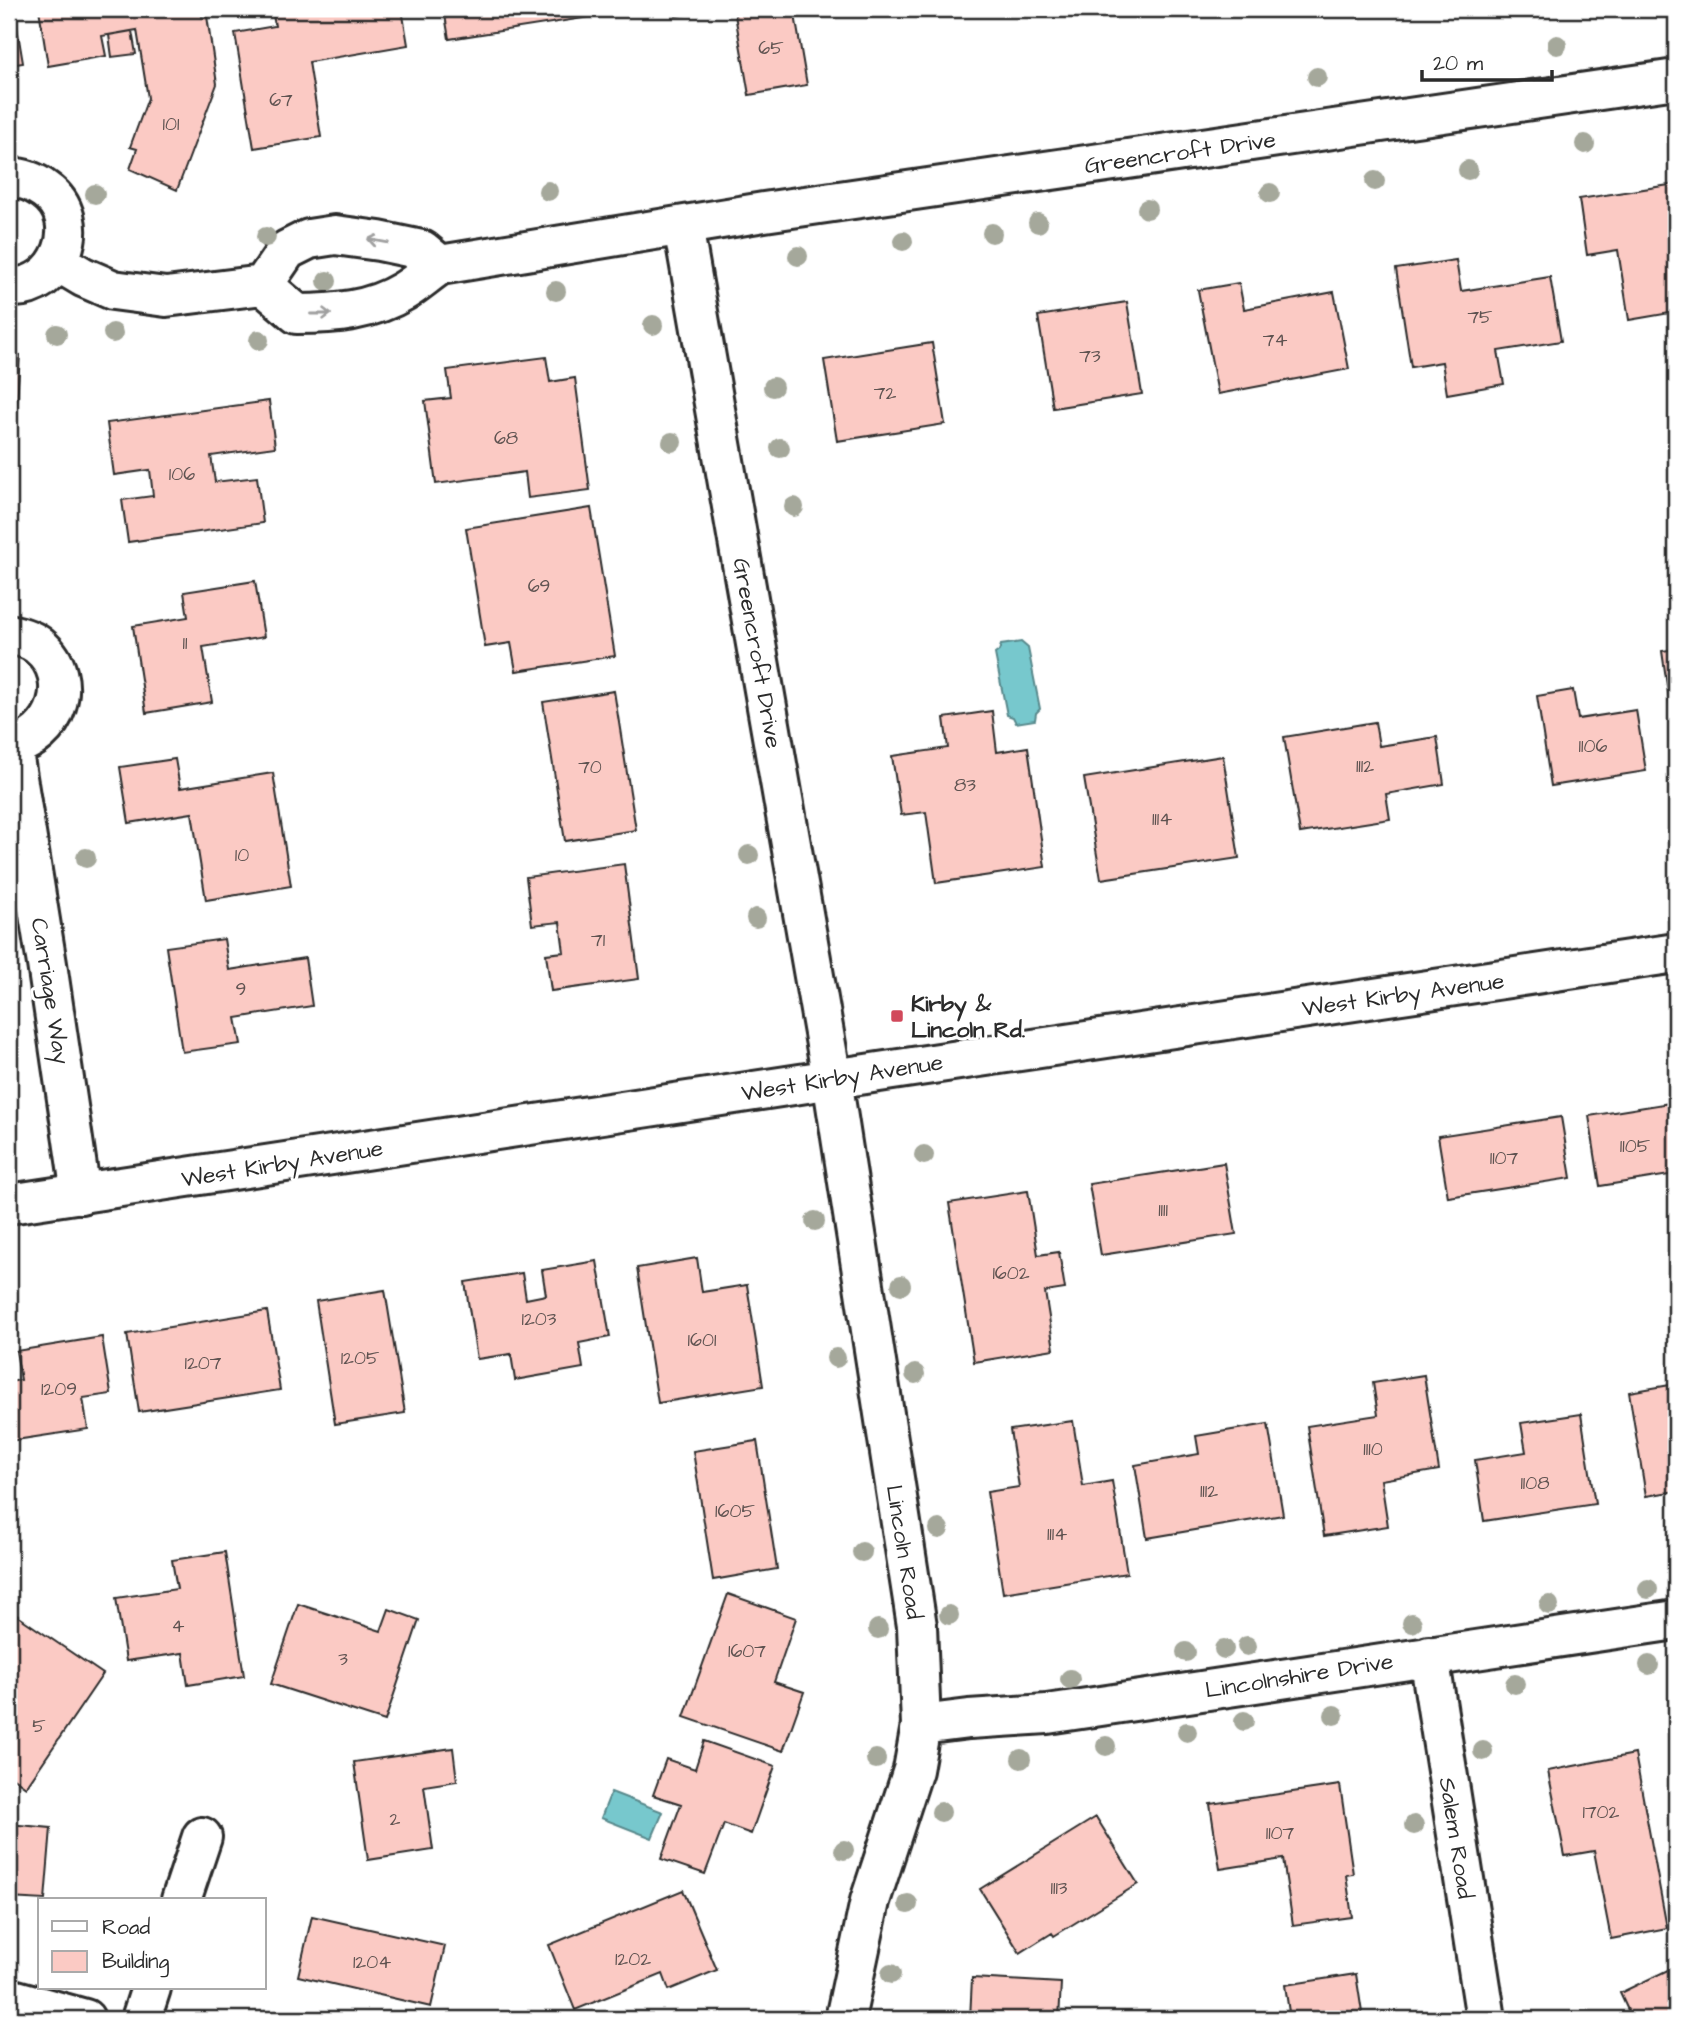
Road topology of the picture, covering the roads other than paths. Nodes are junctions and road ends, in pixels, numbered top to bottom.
1 (1676, 79) edge
2 (9, 178) edge
3 (683, 226) junction
4 (58, 262) junction
5 (440, 265) junction
6 (263, 285) junction
7 (9, 287) edge
8 (9, 634) edge
9 (10, 746) edge
10 (1676, 953) edge
11 (832, 1079) junction
12 (81, 1194) junction
13 (9, 1204) edge
14 (1676, 1620) edge
15 (1429, 1656) junction
16 (921, 1726) junction
17 (202, 1837) dead end
18 (182, 1898) edge
19 (150, 1990) edge
20 (9, 1998) edge
21 (85, 2019) edge
22 (141, 2019) edge
23 (845, 2019) edge
24 (1486, 2019) edge

1 - 3 street, Greencroft Drive
2 - 4 street
3 - 5 street, Greencroft Drive
3 - 11 street, Greencroft Drive
4 - 6 street
4 - 7 street
6 -> 5 street, Greencroft Drive
5 -> 6 street
8 - 9 street, Carriage Way
9 - 12 street, Carriage Way
10 - 11 street, West Kirby Avenue
11 - 12 street, West Kirby Avenue
11 - 16 street, Lincoln Road
12 - 13 street, West Kirby Avenue
14 - 15 street, Lincolnshire Drive
15 - 16 street, Lincolnshire Drive
15 - 24 street, Salem Road
16 - 23 street, Lincoln Road
17 - 18 street
19 - 22 street
20 - 21 street

